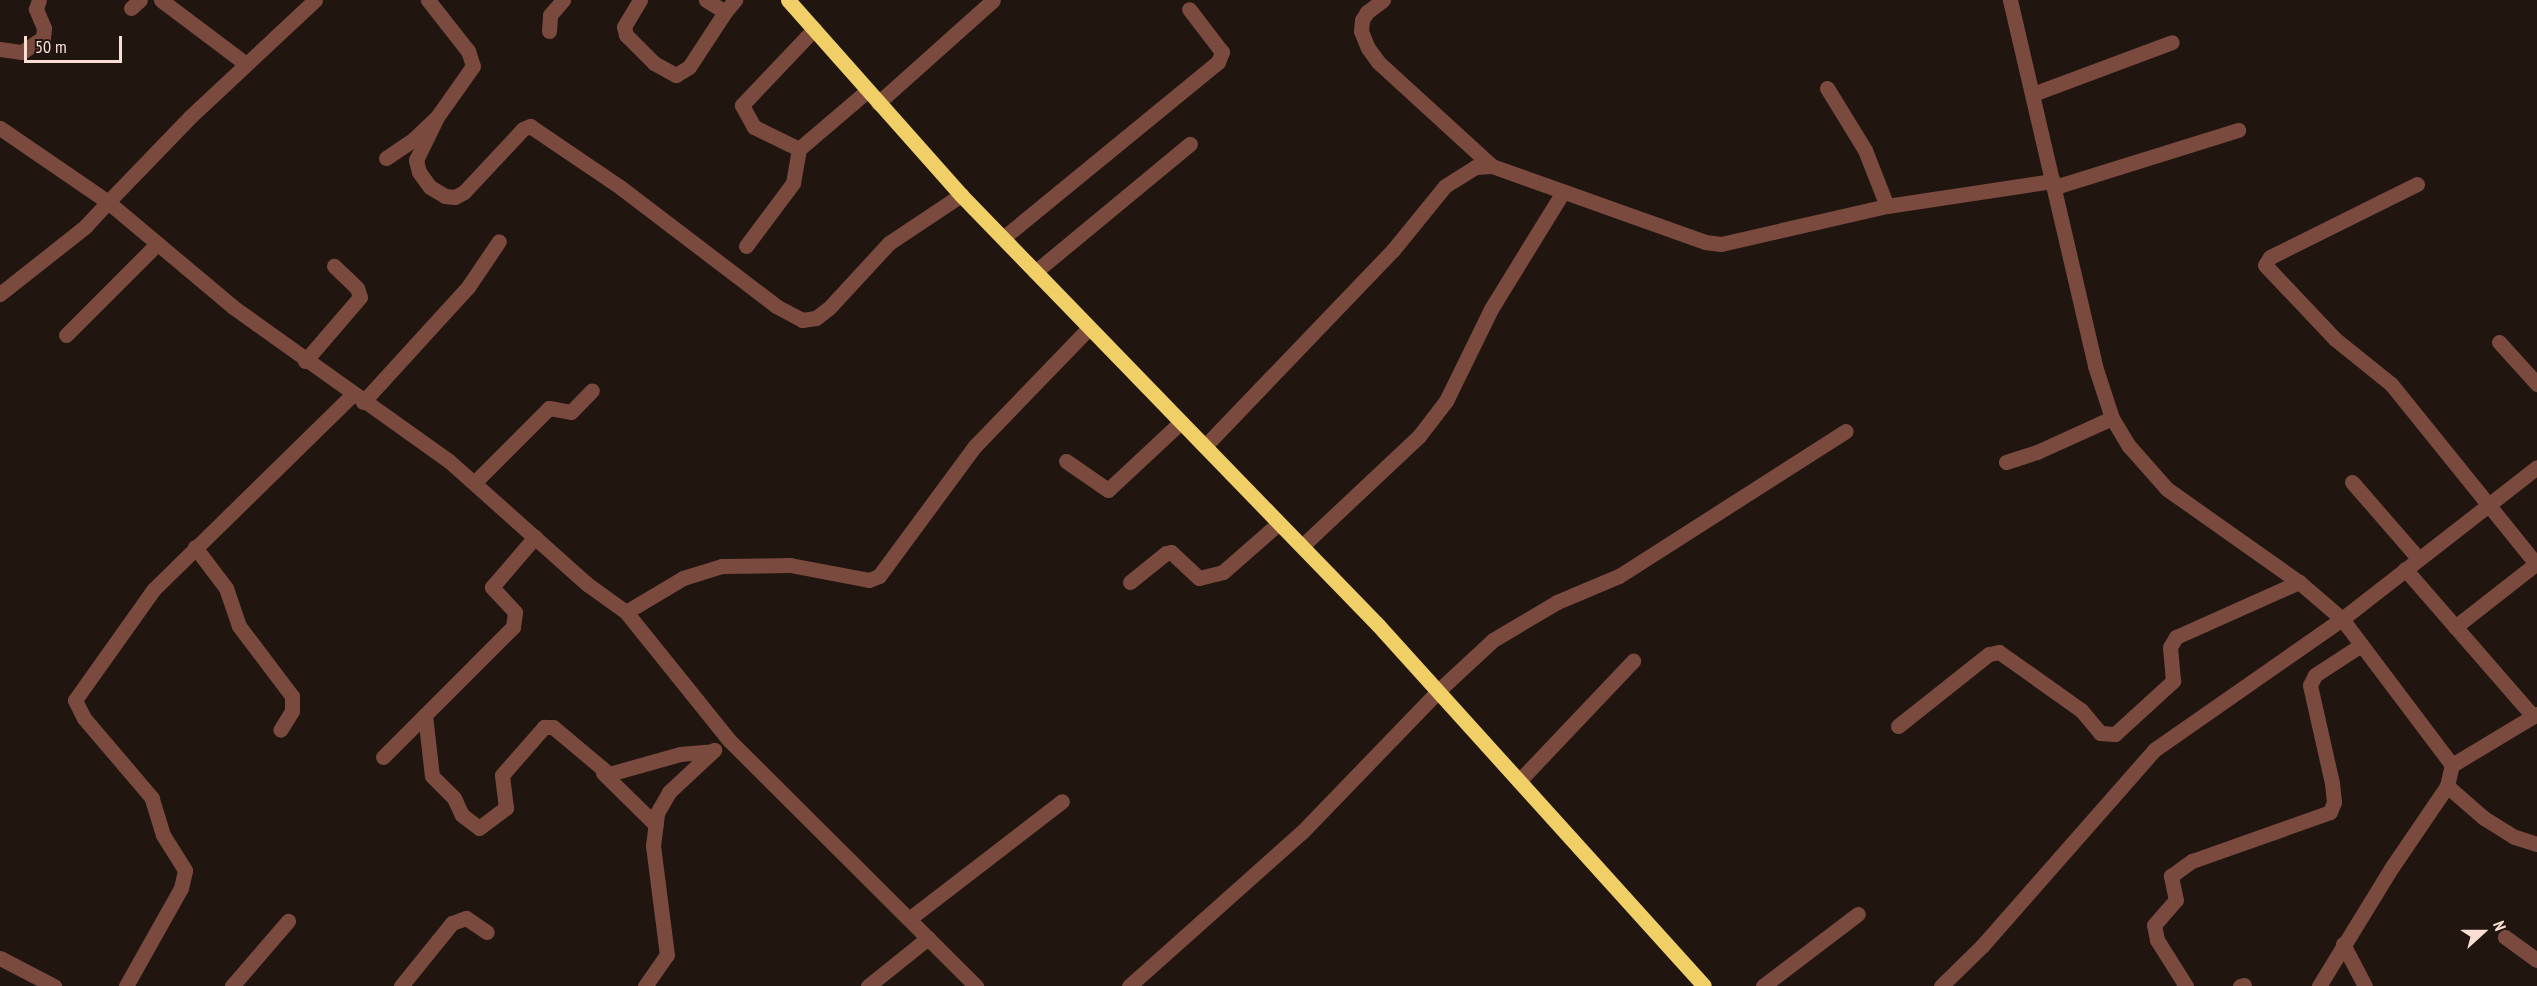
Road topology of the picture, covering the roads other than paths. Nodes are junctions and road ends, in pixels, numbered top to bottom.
1 (39, 0) edge
2 (161, 0) edge
3 (315, 0) edge
4 (428, 0) edge
5 (563, 0) edge
6 (640, 0) edge
7 (706, 0) edge
8 (788, 0) edge
9 (993, 0) edge
10 (1383, 0) edge
11 (2010, 0) edge
12 (730, 6) edge
13 (1189, 9) dead end
14 (814, 29) junction
15 (549, 31) dead end
16 (2172, 42) dead end
17 (0, 50) edge
18 (246, 64) junction
19 (1827, 88) dead end
20 (867, 91) junction
21 (2033, 94) junction
22 (878, 103) junction
23 (437, 117) junction
24 (0, 128) edge
25 (2238, 130) dead end
26 (1190, 144) dead end
27 (799, 149) junction
28 (386, 158) dead end
29 (1492, 166) junction
30 (2054, 184) junction
31 (2417, 184) dead end
32 (1563, 192) junction
33 (961, 195) junction
34 (108, 202) junction
35 (1887, 206) junction
36 (1003, 238) junction
37 (500, 241) dead end
38 (157, 244) junction
39 (746, 246) dead end
40 (334, 266) dead end
41 (1035, 272) junction
42 (0, 294) edge
43 (1089, 328) junction
44 (66, 335) dead end
45 (2499, 342) dead end
46 (305, 361) junction
47 (2537, 384) edge
48 (592, 390) dead end
49 (358, 399) junction
50 (2112, 418) junction
51 (1181, 422) junction
52 (1846, 431) dead end
53 (1205, 446) junction
54 (1066, 461) dead end
55 (2006, 462) dead end
56 (2537, 467) edge
57 (2352, 482) dead end
58 (474, 483) junction
59 (2488, 503) junction
60 (1279, 523) junction
61 (535, 537) junction
62 (1302, 546) junction
63 (195, 547) junction
64 (2418, 558) junction
65 (2537, 564) edge
66 (2405, 569) junction
67 (1130, 582) dead end
68 (2299, 582) junction
69 (626, 612) junction
70 (2342, 619) junction
71 (2456, 627) junction
72 (2361, 645) junction
73 (1633, 661) dead end
74 (1438, 691) junction
75 (425, 715) junction
76 (2535, 715) edge
77 (1898, 726) dead end
78 (280, 730) dead end
79 (729, 740) junction
80 (713, 751) junction
81 (382, 756) dead end
82 (2452, 765) junction
83 (603, 773) junction
84 (1519, 781) junction
85 (2447, 786) junction
86 (1062, 801) dead end
87 (656, 825) junction
88 (2537, 844) edge
89 (1858, 914) dead end
90 (909, 919) junction
91 (288, 921) dead end
92 (487, 932) dead end
93 (928, 938) junction
94 (2505, 938) dead end
95 (2343, 944) junction
96 (0, 958) edge
97 (2537, 960) edge
98 (54, 986) edge
99 (126, 986) edge
100 (232, 986) edge
101 (401, 986) edge
102 (645, 986) edge
103 (868, 986) edge
104 (976, 986) edge
105 (1129, 986) edge
106 (1704, 986) edge
107 (1763, 986) edge
108 (1941, 986) edge
109 (2186, 986) edge
110 (2319, 986) edge
111 (2366, 986) edge

1 - 17 street
2 - 18 street
3 - 18 street
4 - 23 street
5 - 15 street
6 - 12 street
7 - 12 street
8 - 14 main road
9 - 22 street
10 - 29 street
11 - 21 street
13 - 36 street
14 - 20 main road
14 - 27 street
16 - 21 street
18 - 34 street
19 - 35 street
20 - 22 main road
20 - 27 street
21 - 30 street
22 - 33 main road
23 - 28 street
23 - 33 street
24 - 34 street
25 - 30 street
26 - 41 street
27 - 39 street
29 - 32 street
29 - 53 street
30 - 35 street
30 - 50 street
31 - 59 street
32 - 35 street
32 - 62 street
33 - 36 main road
34 - 38 street
34 - 42 street
36 - 41 main road
37 - 49 street
38 - 44 street
38 - 46 street
40 - 46 street
41 - 43 main road
43 - 51 main road
43 - 69 street
45 - 47 street
46 - 49 street
48 - 58 street
49 - 58 street
49 - 63 street
50 - 55 street
50 - 68 street
51 - 53 main road
51 - 54 street
52 - 74 street
53 - 60 main road
56 - 59 street
57 - 64 street
58 - 61 street
59 - 64 street
59 - 65 street
60 - 62 main road
60 - 67 street
61 - 69 street
61 - 75 street
62 - 74 main road
63 - 78 street
63 - 99 street
64 - 66 street
65 - 71 street
66 - 70 street
66 - 71 street
68 - 70 street
68 - 77 street
69 - 79 street
70 - 72 street
70 - 108 street
71 - 76 street
72 - 82 street
72 - 109 street
73 - 84 street
74 - 84 main road
74 - 105 street
75 - 81 street
75 - 83 street
76 - 82 street
79 - 80 street
79 - 90 street
80 - 83 street
80 - 87 street
82 - 85 street
83 - 87 street
84 - 106 main road
85 - 88 street
85 - 95 street
86 - 90 street
87 - 102 street
89 - 107 street
90 - 93 street
91 - 100 street
92 - 101 street
93 - 103 street
93 - 104 street
94 - 97 street
95 - 110 street
95 - 111 street
96 - 98 street

